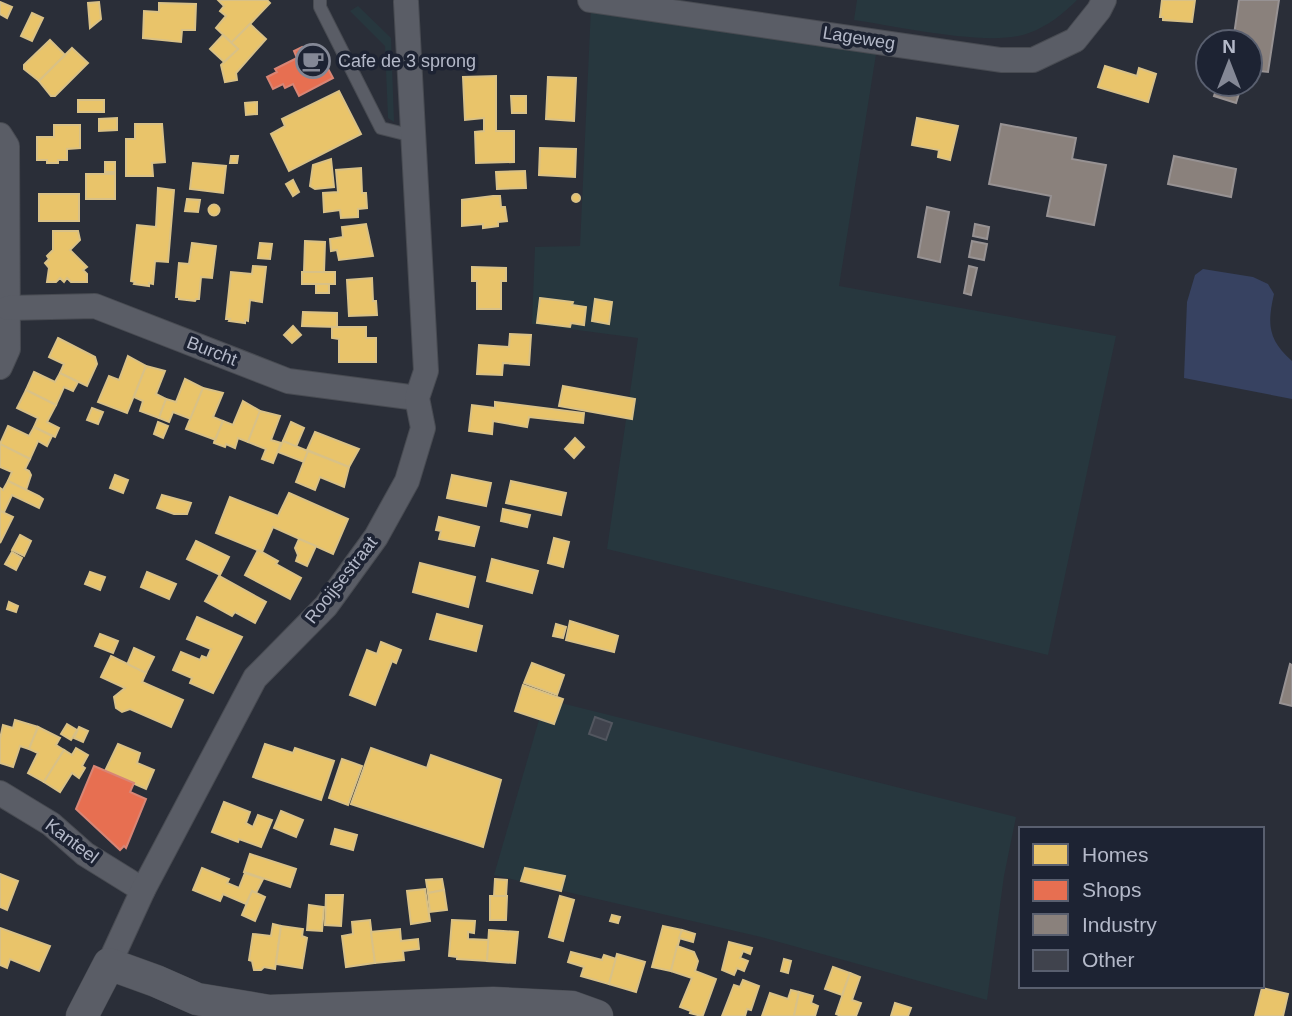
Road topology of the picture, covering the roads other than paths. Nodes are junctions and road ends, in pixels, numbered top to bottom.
1 (320, 0) edge
2 (590, 0) edge
3 (1104, 0) edge
4 (403, 1) edge
5 (0, 135) edge
6 (413, 136) junction
7 (8, 307) junction
8 (0, 367) edge
9 (417, 398) junction
10 (0, 793) edge
11 (143, 890) junction
12 (109, 964) junction
13 (82, 1016) edge
14 (597, 1016) edge

1 - 6 lane
2 - 3 street, Lageweg
4 - 6 street, Rooijsestraat
5 - 7 street
6 - 9 street, Rooijsestraat
7 - 8 street
7 - 9 street, Burcht
9 - 11 street, Rooijsestraat
10 - 11 street, Kanteel
11 - 12 street, Rooijsestraat
12 - 13 street, Rooijsestraat
12 - 14 street

